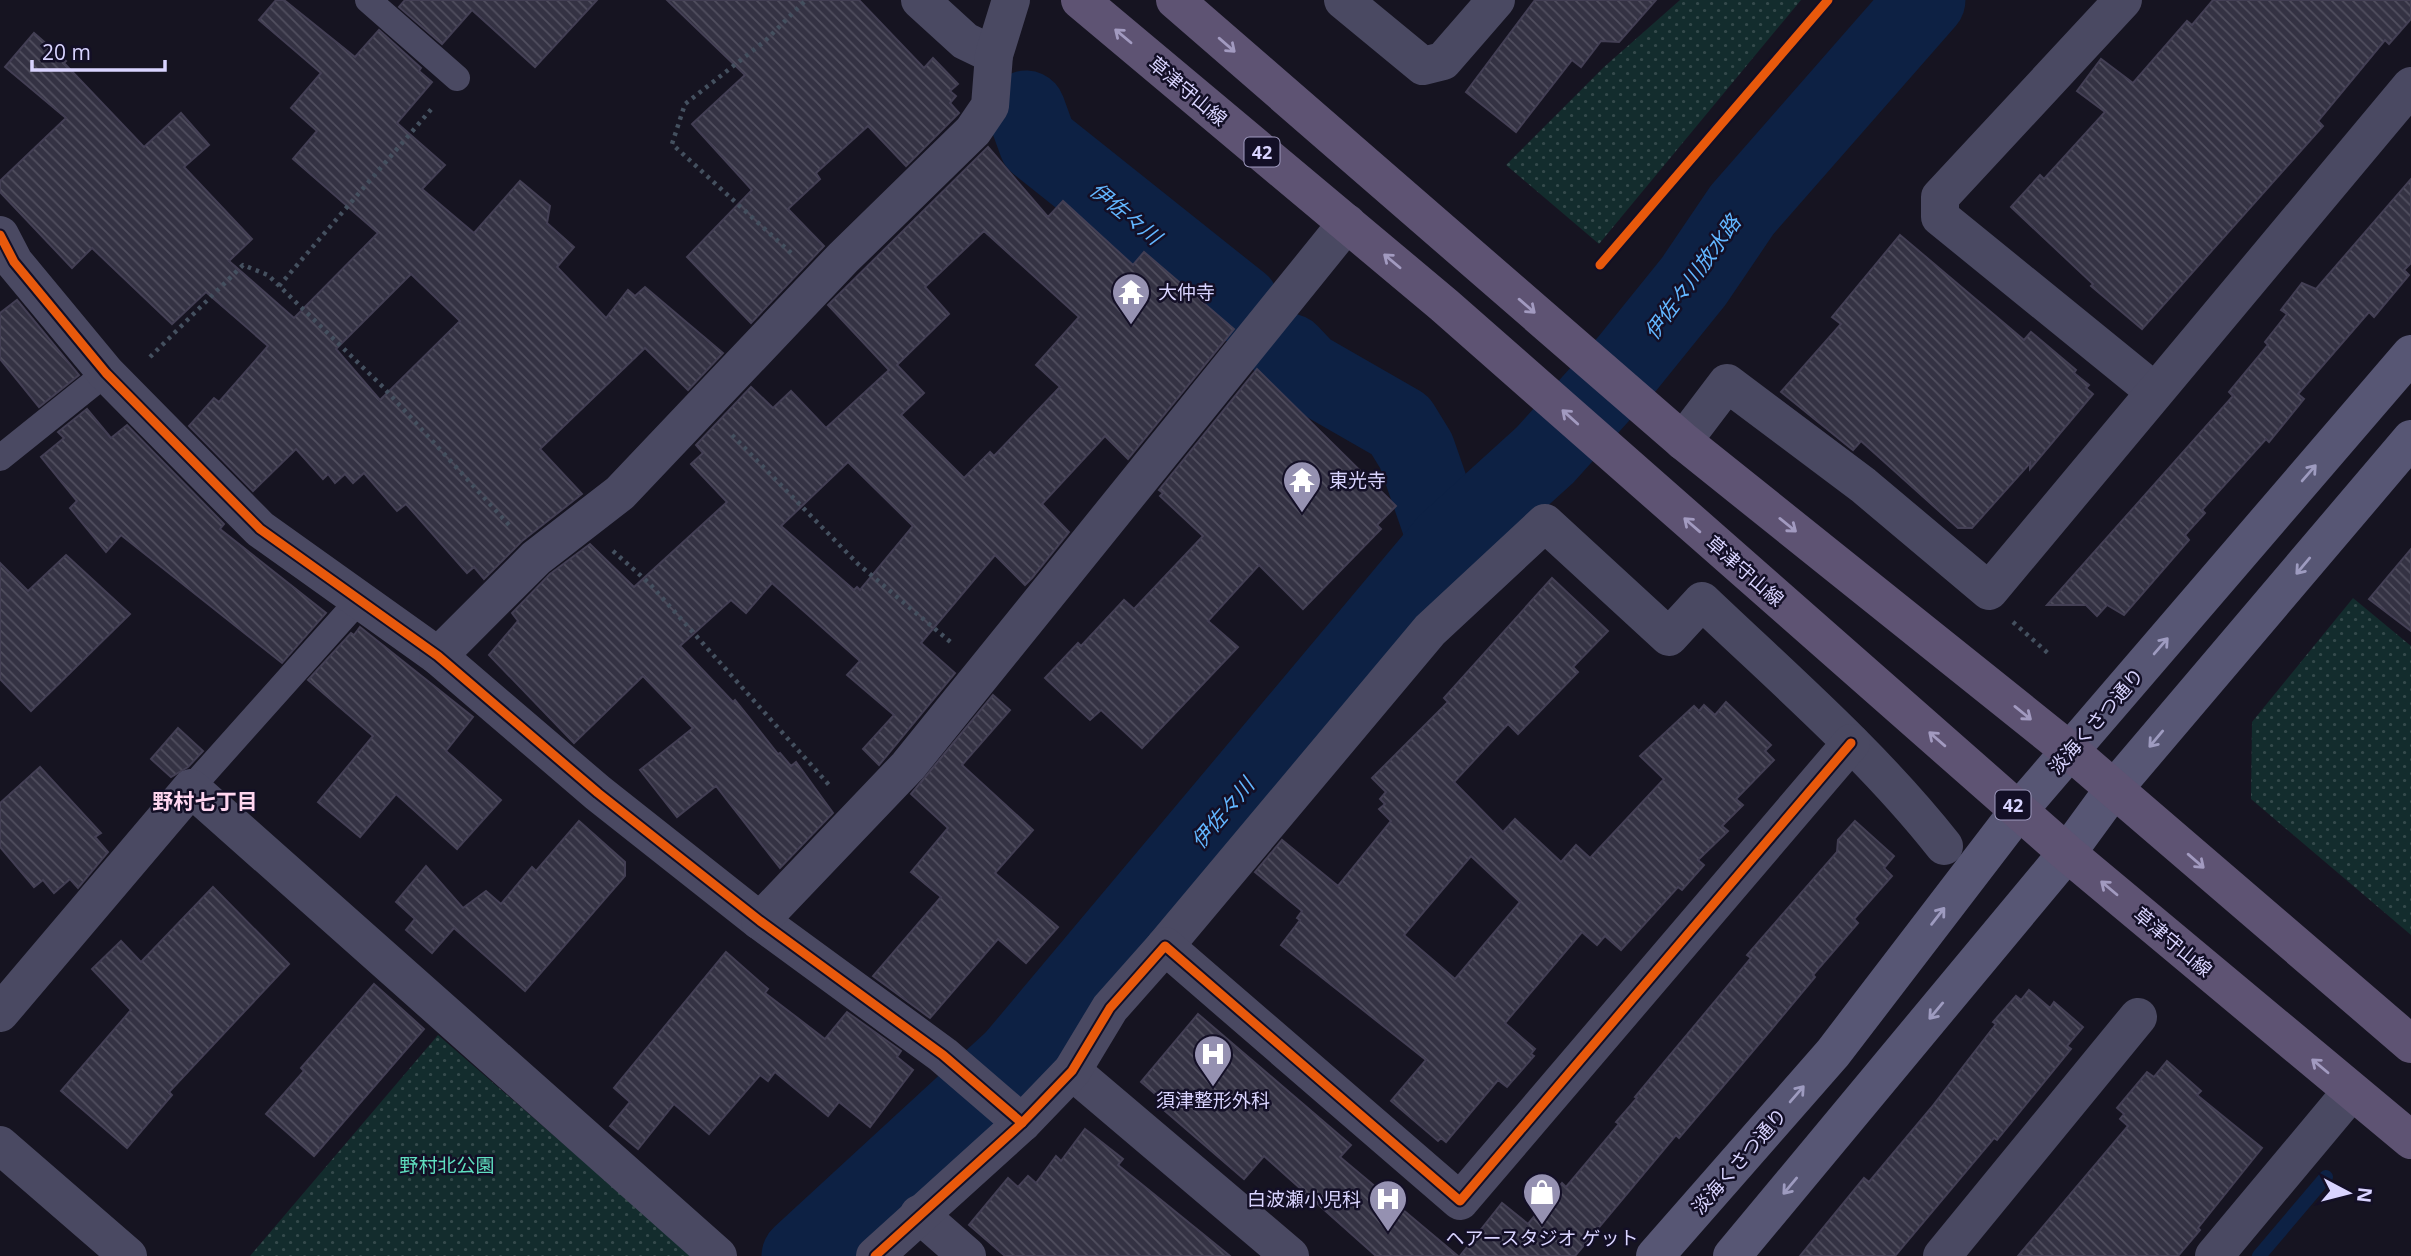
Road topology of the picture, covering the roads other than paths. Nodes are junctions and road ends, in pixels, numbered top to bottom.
1 (368, 0) edge
2 (920, 0) edge
3 (1011, 0) edge
4 (1080, 0) edge
5 (1175, 0) edge
6 (1343, 0) edge
7 (1496, 0) edge
8 (2123, 0) edge
9 (994, 55) junction
10 (457, 78) road end
11 (2411, 86) edge
12 (1347, 223) junction
13 (0, 235) edge
14 (2411, 354) edge
15 (112, 380) junction
16 (2154, 391) junction
17 (1671, 430) junction
18 (2411, 439) edge
19 (0, 458) edge
20 (360, 599) junction
21 (439, 656) junction
22 (1851, 743) junction
23 (2070, 751) junction
24 (191, 788) junction
25 (2113, 790) junction
26 (2019, 810) junction
27 (1944, 846) dead end
28 (2067, 853) junction
29 (760, 921) junction
30 (1165, 946) junction
31 (0, 1013) edge
32 (2138, 1017) dead end
33 (2406, 1030) edge
34 (1072, 1071) junction
35 (2351, 1092) junction
36 (1023, 1123) junction
37 (2411, 1140) edge
38 (0, 1145) edge
39 (919, 1214) junction
40 (128, 1256) edge
41 (718, 1256) edge
42 (875, 1256) edge
43 (967, 1256) edge
44 (1290, 1256) edge
45 (1655, 1256) edge
46 (1732, 1256) edge
47 (1942, 1256) edge
48 (2214, 1256) edge

1 - 10 lane
2 - 9 street
3 - 9 street
12 -> 4 main road, 草津守山線 / 42
5 -> 17 main road
6 - 7 street
8 - 16 street
9 - 21 street
11 - 16 street
26 -> 12 main road, 草津守山線 / 42
12 - 29 street
13 - 15 street
23 -> 14 street, 淡海くさつ通り
15 - 19 lane
15 - 20 street
16 - 17 street
17 -> 23 main road
18 -> 25 street
20 - 21 street
20 - 24 lane
21 - 29 street
22 - 27 street
22 - 30 street
22 - 30 street
23 - 25 main road
23 - 26 street, 淡海くさつ通り
24 - 31 street
24 - 41 street
25 - 28 street
25 -> 33 main road
26 - 28 main road, 草津守山線 / 42
45 -> 26 street, 淡海くさつ通り
35 -> 28 main road, 草津守山線 / 42
28 -> 46 street
29 - 36 street
30 - 34 street
32 - 47 street
34 - 36 street
34 - 44 street
35 - 37 main road, 草津守山線 / 42
35 - 48 street
36 - 39 street
38 - 40 street
39 - 42 street
39 - 43 street

